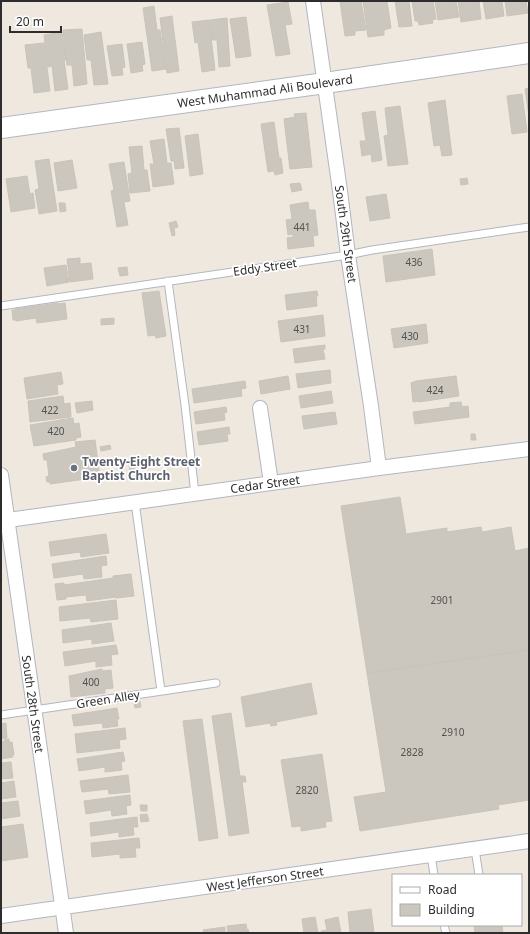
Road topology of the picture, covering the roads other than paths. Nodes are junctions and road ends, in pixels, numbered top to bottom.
1 (313, 1) edge
2 (529, 53) edge
3 (325, 83) junction
4 (1, 128) edge
5 (529, 227) edge
6 (348, 255) junction
7 (168, 281) junction
8 (1, 306) edge
9 (260, 408) dead end
10 (529, 449) edge
11 (379, 468) junction
12 (1, 475) edge
13 (271, 483) junction
14 (195, 494) junction
15 (135, 502) junction
16 (4, 521) edge
17 (216, 682) dead end
18 (161, 691) junction
19 (34, 710) junction
20 (1, 715) edge
21 (529, 841) edge
22 (475, 849) junction
23 (431, 855) junction
24 (434, 874) edge
25 (479, 874) edge
26 (62, 907) junction
27 (1, 916) edge
28 (66, 933) edge

1 - 3 street, South 29th Street
2 - 3 main road, West Muhammad Ali Boulevard
3 - 4 main road, West Muhammad Ali Boulevard
3 - 6 street, South 29th Street
5 - 6 lane, Eddy Street
6 - 7 lane, Eddy Street
6 - 11 street, South 29th Street
7 - 8 lane, Eddy Street
7 - 14 lane
9 - 13 street
10 - 11 street, Cedar Street
11 - 13 street, Cedar Street
12 - 16 street, South 28th Street
13 - 14 street, Cedar Street
14 - 15 street, Cedar Street
15 - 16 street, Cedar Street
15 - 18 lane
16 - 19 street, South 28th Street
17 - 18 lane, Green Alley
18 - 19 lane, Green Alley
19 - 20 lane, Green Alley
19 - 26 street, South 28th Street
21 - 22 street, West Jefferson Street
22 - 23 street, West Jefferson Street
22 - 25 lane
23 - 24 lane
23 - 26 street, West Jefferson Street
26 - 27 street, West Jefferson Street
26 - 28 street, South 28th Street

